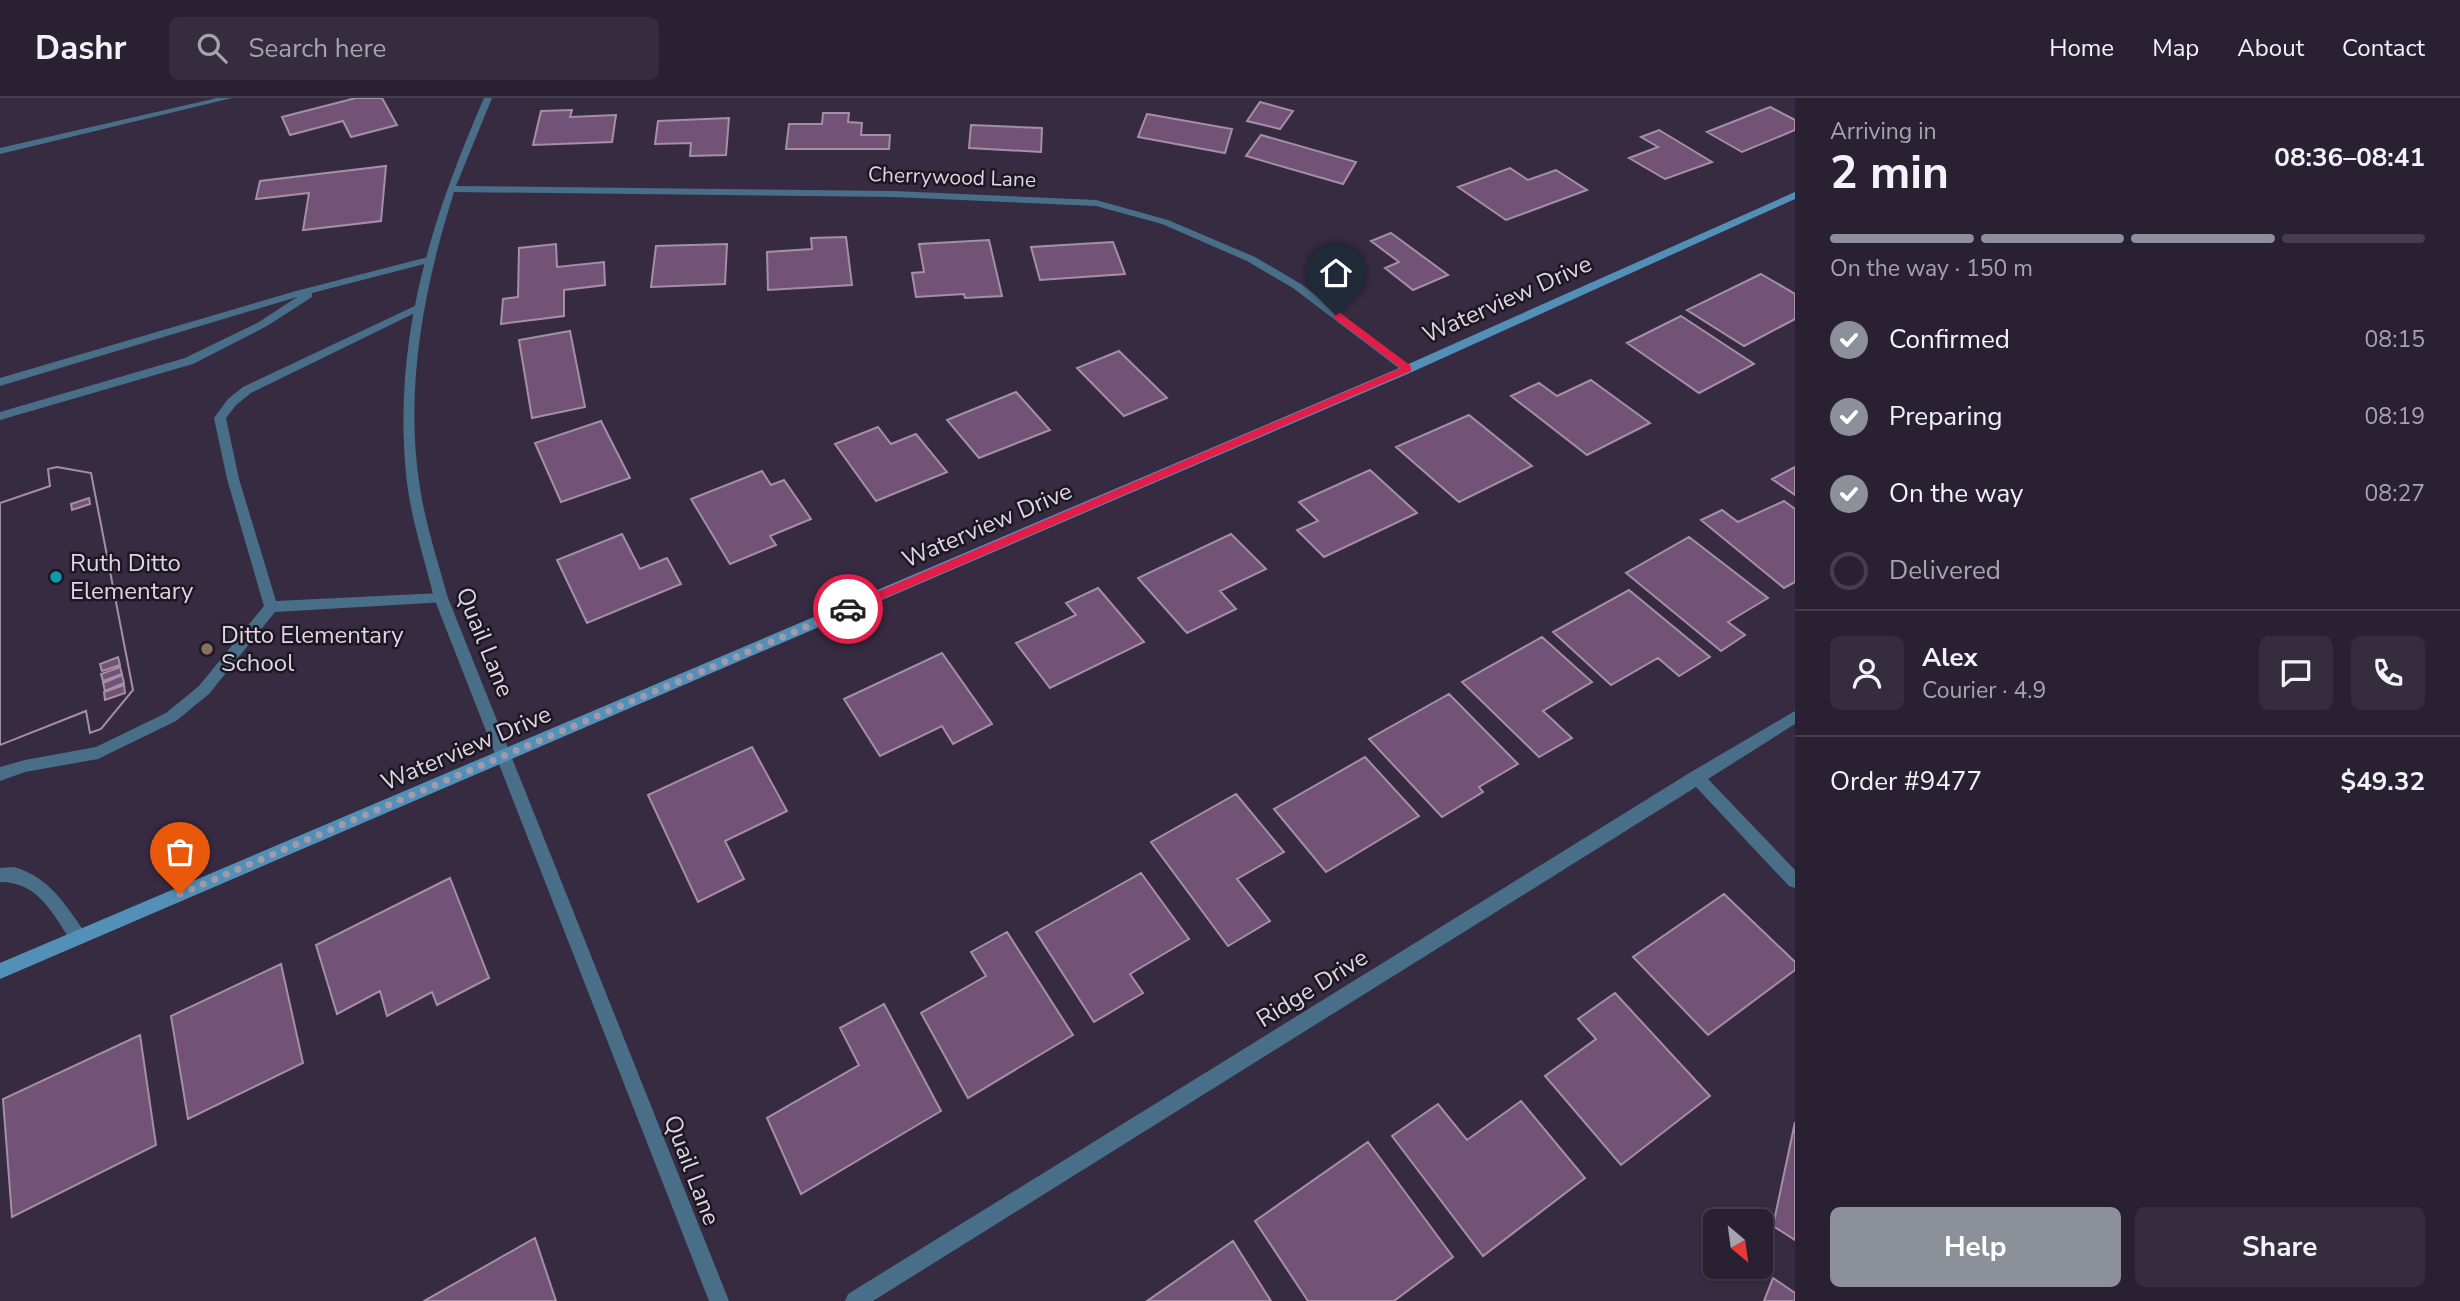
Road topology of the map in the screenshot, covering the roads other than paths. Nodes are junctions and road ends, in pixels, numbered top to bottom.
1 (228, 98) edge
2 (488, 98) edge
3 (0, 150) edge
4 (450, 189) junction
5 (1795, 194) edge
6 (428, 260) junction
7 (315, 290) junction
8 (419, 307) junction
9 (1408, 369) junction
10 (0, 382) edge
11 (0, 416) edge
12 (441, 598) junction
13 (271, 607) junction
14 (1795, 716) edge
15 (505, 756) junction
16 (0, 774) edge
17 (1696, 778) junction
18 (0, 875) edge
19 (1795, 881) edge
20 (78, 937) junction
21 (0, 971) edge
22 (719, 1301) edge
23 (855, 1301) edge

1 - 3 street
2 - 4 street, Quail Lane
4 - 6 street, Quail Lane
4 - 9 street, Cherrywood Lane
5 - 9 street, Waterview Drive
6 - 7 street
6 - 8 street, Quail Lane
7 - 10 street
7 - 11 street
8 - 12 street, Quail Lane
8 - 13 street
9 - 15 street, Waterview Drive
12 - 13 street
12 - 15 street, Quail Lane
13 - 16 street
14 - 17 street, Ridge Drive
15 - 20 street, Waterview Drive
15 - 22 street, Quail Lane
17 - 19 street
17 - 23 street, Ridge Drive
18 - 20 street
20 - 21 street, Waterview Drive

